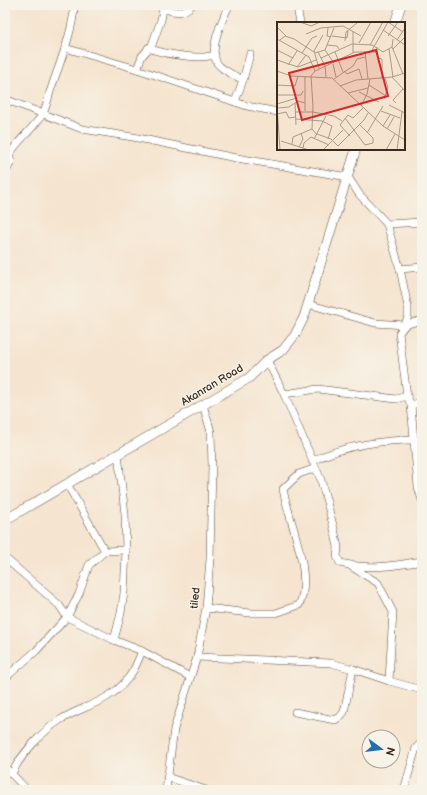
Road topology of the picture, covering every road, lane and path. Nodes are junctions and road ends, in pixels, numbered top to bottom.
1 (74, 5) edge
2 (191, 5) edge
3 (229, 5) edge
4 (302, 5) edge
5 (401, 5) edge
6 (163, 7) edge
7 (300, 22) edge
8 (395, 22) edge
9 (65, 48) junction
10 (148, 48) junction
11 (250, 54) dead end
12 (215, 55) junction
13 (137, 69) junction
14 (243, 80) junction
15 (5, 99) edge
16 (235, 102) junction
17 (277, 112) edge
18 (43, 114) junction
19 (356, 150) edge
20 (5, 173) edge
21 (348, 177) junction
22 (422, 222) edge
23 (387, 224) junction
24 (422, 267) edge
25 (400, 269) junction
26 (308, 304) junction
27 (422, 320) edge
28 (405, 325) junction
29 (267, 360) junction
30 (284, 394) junction
31 (407, 396) junction
32 (422, 402) edge
33 (203, 405) junction
34 (411, 405) junction
35 (414, 440) junction
36 (422, 440) edge
37 (118, 454) junction
38 (312, 461) junction
39 (316, 468) junction
40 (67, 484) junction
41 (422, 500) edge
42 (5, 520) edge
43 (126, 550) junction
44 (104, 551) junction
45 (5, 558) edge
46 (422, 561) edge
47 (351, 565) junction
48 (206, 608) junction
49 (67, 618) junction
50 (114, 640) junction
51 (142, 651) junction
52 (196, 657) junction
53 (353, 669) junction
54 (190, 677) junction
55 (5, 678) edge
56 (389, 681) junction
57 (422, 690) edge
58 (296, 712) dead end
59 (422, 742) edge
60 (419, 750) edge
61 (5, 767) edge
62 (12, 774) junction
63 (167, 777) junction
64 (27, 790) edge
65 (166, 790) edge
66 (206, 790) edge
67 (404, 790) edge

1 - 9 street
2 - 6 street
3 - 12 street
4 - 7 street
5 - 8 main road
6 - 10 street
9 - 13 street
9 - 18 street
10 - 12 street
10 - 13 street
11 - 14 street
12 - 14 street
13 - 16 street
14 - 16 street
15 - 18 street
16 - 17 street
18 - 20 street
18 - 21 street
19 - 21 main road, Akanran Road
21 - 23 street
21 - 26 main road, Akanran Road
22 - 23 street
23 - 25 street
24 - 25 street
25 - 28 street
26 - 28 street
26 - 29 main road, Akanran Road
27 - 28 street
28 - 31 street
29 - 30 street
29 - 33 main road, Akanran Road
30 - 31 street
30 - 38 street
31 - 34 street
32 - 34 street
33 - 37 main road, Akanran Road
33 - 48 street, tiled
34 - 35 street
35 - 36 street
35 - 38 street
35 - 41 street
37 - 40 main road, Akanran Road
37 - 43 street
38 - 39 street
39 - 47 street
39 - 48 street
40 - 42 main road, Akanran Road
40 - 44 street
43 - 44 street
43 - 50 street
44 - 49 street
45 - 49 street
46 - 47 street
47 - 56 street
48 - 52 street, tiled
49 - 50 street
49 - 55 street
50 - 51 street
51 - 54 street
51 - 62 street
52 - 53 street
52 - 54 street, tiled
53 - 56 street
53 - 58 street
54 - 63 street, tiled
56 - 57 street
59 - 60 street
60 - 67 street
61 - 62 street
62 - 64 street
63 - 65 street, tiled
63 - 66 street

